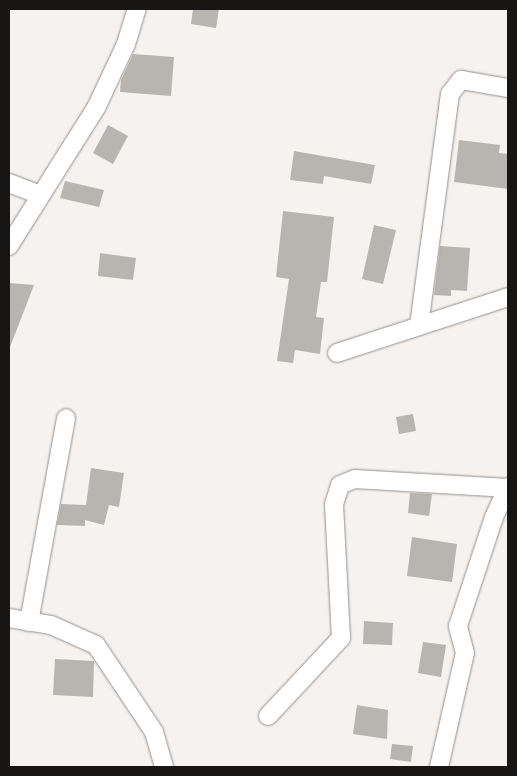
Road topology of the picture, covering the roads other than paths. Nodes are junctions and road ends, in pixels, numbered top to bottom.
1 (137, 9) edge
2 (508, 88) edge
3 (9, 183) edge
4 (40, 195) junction
5 (9, 246) edge
6 (508, 297) edge
7 (419, 326) junction
8 (337, 353) dead end
9 (66, 418) dead end
10 (508, 488) edge
11 (501, 519) edge
12 (9, 618) edge
13 (29, 622) junction
14 (268, 716) dead end
15 (164, 767) edge
16 (439, 767) edge

1 - 4 street
2 - 7 street
3 - 4 street
4 - 5 street
6 - 7 street
7 - 8 street
9 - 13 street
10 - 11 street
10 - 14 street
11 - 16 street
12 - 13 street
13 - 15 street

